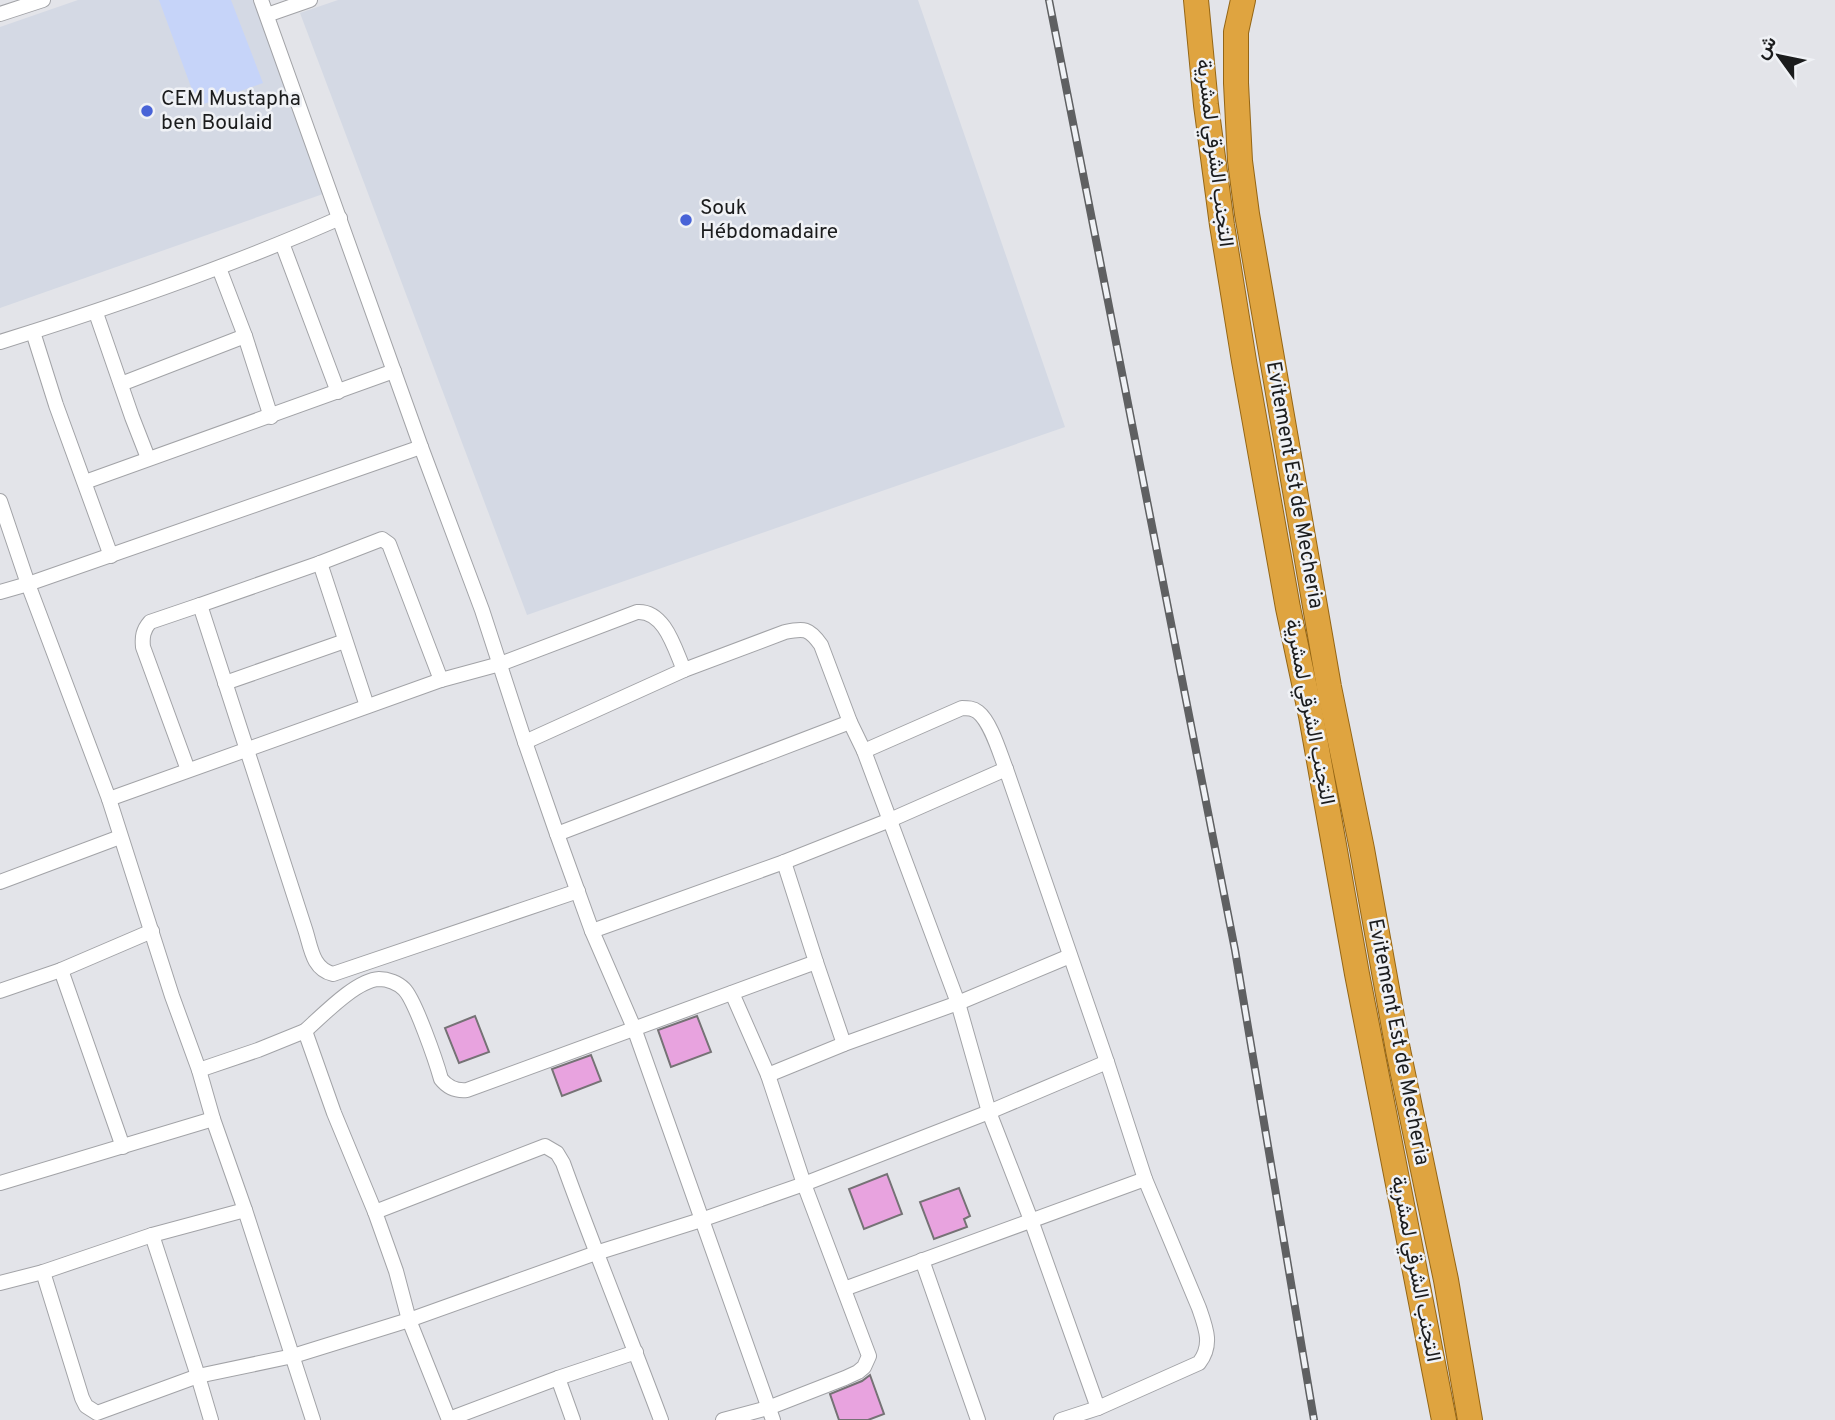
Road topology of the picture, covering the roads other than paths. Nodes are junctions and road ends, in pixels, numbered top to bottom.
1 (261, 0) edge
2 (310, 0) edge
3 (1196, 0) edge
4 (1243, 0) edge
5 (39, 1) edge
6 (0, 14) edge
7 (267, 15) junction
8 (340, 218) junction
9 (282, 243) junction
10 (219, 268) junction
11 (96, 313) junction
12 (33, 332) junction
13 (244, 336) junction
14 (0, 342) edge
15 (394, 371) junction
16 (121, 384) junction
17 (338, 392) junction
18 (271, 417) junction
19 (421, 447) junction
20 (148, 458) junction
21 (85, 482) junction
22 (0, 501) edge
23 (111, 556) junction
24 (320, 563) junction
25 (28, 584) junction
26 (0, 592) edge
27 (200, 606) junction
28 (345, 641) junction
29 (500, 664) junction
30 (684, 670) junction
31 (440, 680) junction
32 (225, 684) junction
33 (367, 706) junction
34 (850, 722) junction
35 (525, 742) junction
36 (246, 751) junction
37 (864, 751) junction
38 (1006, 769) junction
39 (188, 771) junction
40 (109, 799) junction
41 (890, 820) junction
42 (557, 834) junction
43 (120, 837) junction
44 (784, 862) junction
45 (0, 882) edge
46 (578, 891) junction
47 (152, 931) junction
48 (593, 931) junction
49 (1070, 956) junction
50 (816, 962) junction
51 (61, 970) junction
52 (0, 991) edge
53 (733, 993) junction
54 (958, 1003) junction
55 (634, 1028) junction
56 (305, 1031) junction
57 (844, 1044) junction
58 (1107, 1062) junction
59 (199, 1070) junction
60 (768, 1075) junction
61 (989, 1112) junction
62 (214, 1119) junction
63 (122, 1147) junction
64 (1145, 1179) junction
65 (0, 1183) edge
66 (804, 1184) junction
67 (245, 1210) junction
68 (375, 1212) junction
69 (701, 1220) junction
70 (1031, 1220) junction
71 (152, 1235) junction
72 (596, 1253) junction
73 (922, 1260) junction
74 (43, 1272) junction
75 (0, 1283) edge
76 (844, 1289) junction
77 (409, 1320) junction
78 (636, 1352) junction
79 (293, 1356) junction
80 (198, 1376) junction
81 (558, 1378) junction
82 (1098, 1408) junction
83 (771, 1414) edge
84 (449, 1419) edge
85 (211, 1420) edge
86 (313, 1420) edge
87 (573, 1420) edge
88 (661, 1420) edge
89 (723, 1420) edge
90 (978, 1420) edge
91 (1061, 1420) edge
92 (1444, 1420) edge
93 (1470, 1420) edge

1 - 7 street
2 - 7 street
3 - 92 highway, التجنب الشرقي لمشرية
4 - 93 highway, Evitement Est de Mecheria
5 - 6 street
7 - 8 street
8 - 9 street
8 - 15 street
9 - 10 street
9 - 17 street
10 - 11 street
10 - 13 street
11 - 12 street
11 - 16 street
12 - 14 street
12 - 21 street
13 - 16 street
13 - 18 street
15 - 17 street
15 - 19 street
16 - 20 street
17 - 18 street
18 - 20 street
19 - 23 street
19 - 29 street
20 - 21 street
21 - 23 street
22 - 25 street
23 - 25 street
24 - 27 street
24 - 28 street
24 - 31 street
25 - 26 street
25 - 40 street
27 - 32 street
27 - 39 street
28 - 32 street
28 - 33 street
29 - 30 street
29 - 31 street
29 - 35 street
30 - 34 street
30 - 35 street
31 - 33 street
32 - 36 street
33 - 36 street
34 - 37 street
34 - 42 street
35 - 42 street
36 - 39 street
36 - 46 street
37 - 38 street
37 - 41 street
38 - 41 street
38 - 49 street
39 - 40 street
40 - 43 street
41 - 44 street
41 - 54 street
42 - 46 street
43 - 45 street
43 - 47 street
44 - 48 street
44 - 50 street
46 - 48 street
47 - 51 street
47 - 59 street
48 - 55 street
49 - 54 street
49 - 58 street
50 - 53 street
50 - 57 street
51 - 52 street
51 - 63 street
53 - 55 street
53 - 60 street
54 - 57 street
54 - 61 street
55 - 56 street
55 - 69 street
56 - 59 street
56 - 68 street
57 - 60 street
58 - 61 street
58 - 64 street
59 - 62 street
60 - 66 street
61 - 66 street
61 - 70 street
62 - 63 street
62 - 67 street
63 - 65 street
64 - 70 street
64 - 82 street
66 - 69 street
66 - 76 street
67 - 71 street
67 - 79 street
68 - 72 street
68 - 77 street
69 - 72 street
69 - 83 street
70 - 73 street
70 - 82 street
71 - 74 street
71 - 80 street
72 - 77 street
72 - 78 street
73 - 76 street
73 - 90 street
74 - 75 street
74 - 80 street
76 - 83 street
77 - 79 street
77 - 84 street
78 - 81 street
78 - 88 street
79 - 80 street
79 - 86 street
80 - 85 street
81 - 84 street
81 - 87 street
82 - 91 street
83 - 89 street

